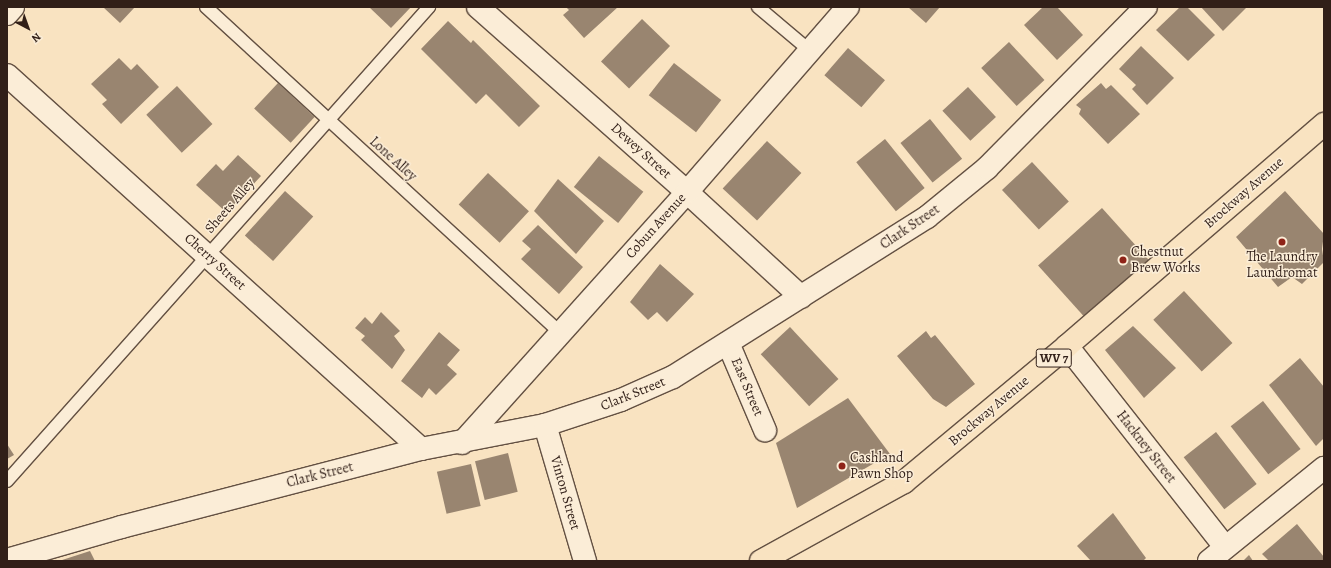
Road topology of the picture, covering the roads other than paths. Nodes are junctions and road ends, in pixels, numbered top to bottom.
1 (13, 7) edge
2 (206, 7) edge
3 (429, 7) edge
4 (478, 7) edge
5 (758, 7) edge
6 (848, 7) edge
7 (1146, 7) edge
8 (7, 14) edge
9 (809, 50) junction
10 (7, 75) edge
11 (327, 119) junction
12 (1324, 124) edge
13 (687, 192) junction
14 (207, 254) junction
15 (801, 297) junction
16 (561, 333) junction
17 (728, 343) junction
18 (1067, 346) junction
19 (545, 425) junction
20 (765, 430) dead end
21 (462, 443) junction
22 (421, 449) junction
23 (1324, 468) edge
24 (7, 481) edge
25 (1217, 554) edge
26 (7, 560) edge
27 (585, 561) edge
28 (762, 561) edge

1 - 8 street
2 - 11 lane, Lone Alley
3 - 11 lane, Sheets Alley
4 - 13 street, Dewey Street
5 - 9 lane
6 - 9 street, Cobun Avenue
7 - 15 street, Clark Street
9 - 13 street, Cobun Avenue
10 - 14 street, Cherry Street
11 - 14 lane, Sheets Alley
11 - 16 lane, Lone Alley
12 - 18 main road, Brockway Avenue / WV 7
13 - 15 street, Dewey Street
13 - 16 street, Cobun Avenue
14 - 22 street, Cherry Street
14 - 24 lane, Sheets Alley
15 - 17 street, Clark Street
16 - 21 street, Cobun Avenue
17 - 19 street, Clark Street
17 - 20 street, East Street
18 - 25 street, Hackney Street
18 - 28 main road, Brockway Avenue / WV 7
19 - 21 street, Clark Street
19 - 27 street, Vinton Street
21 - 22 street, Clark Street
22 - 26 street, Clark Street
23 - 25 street

